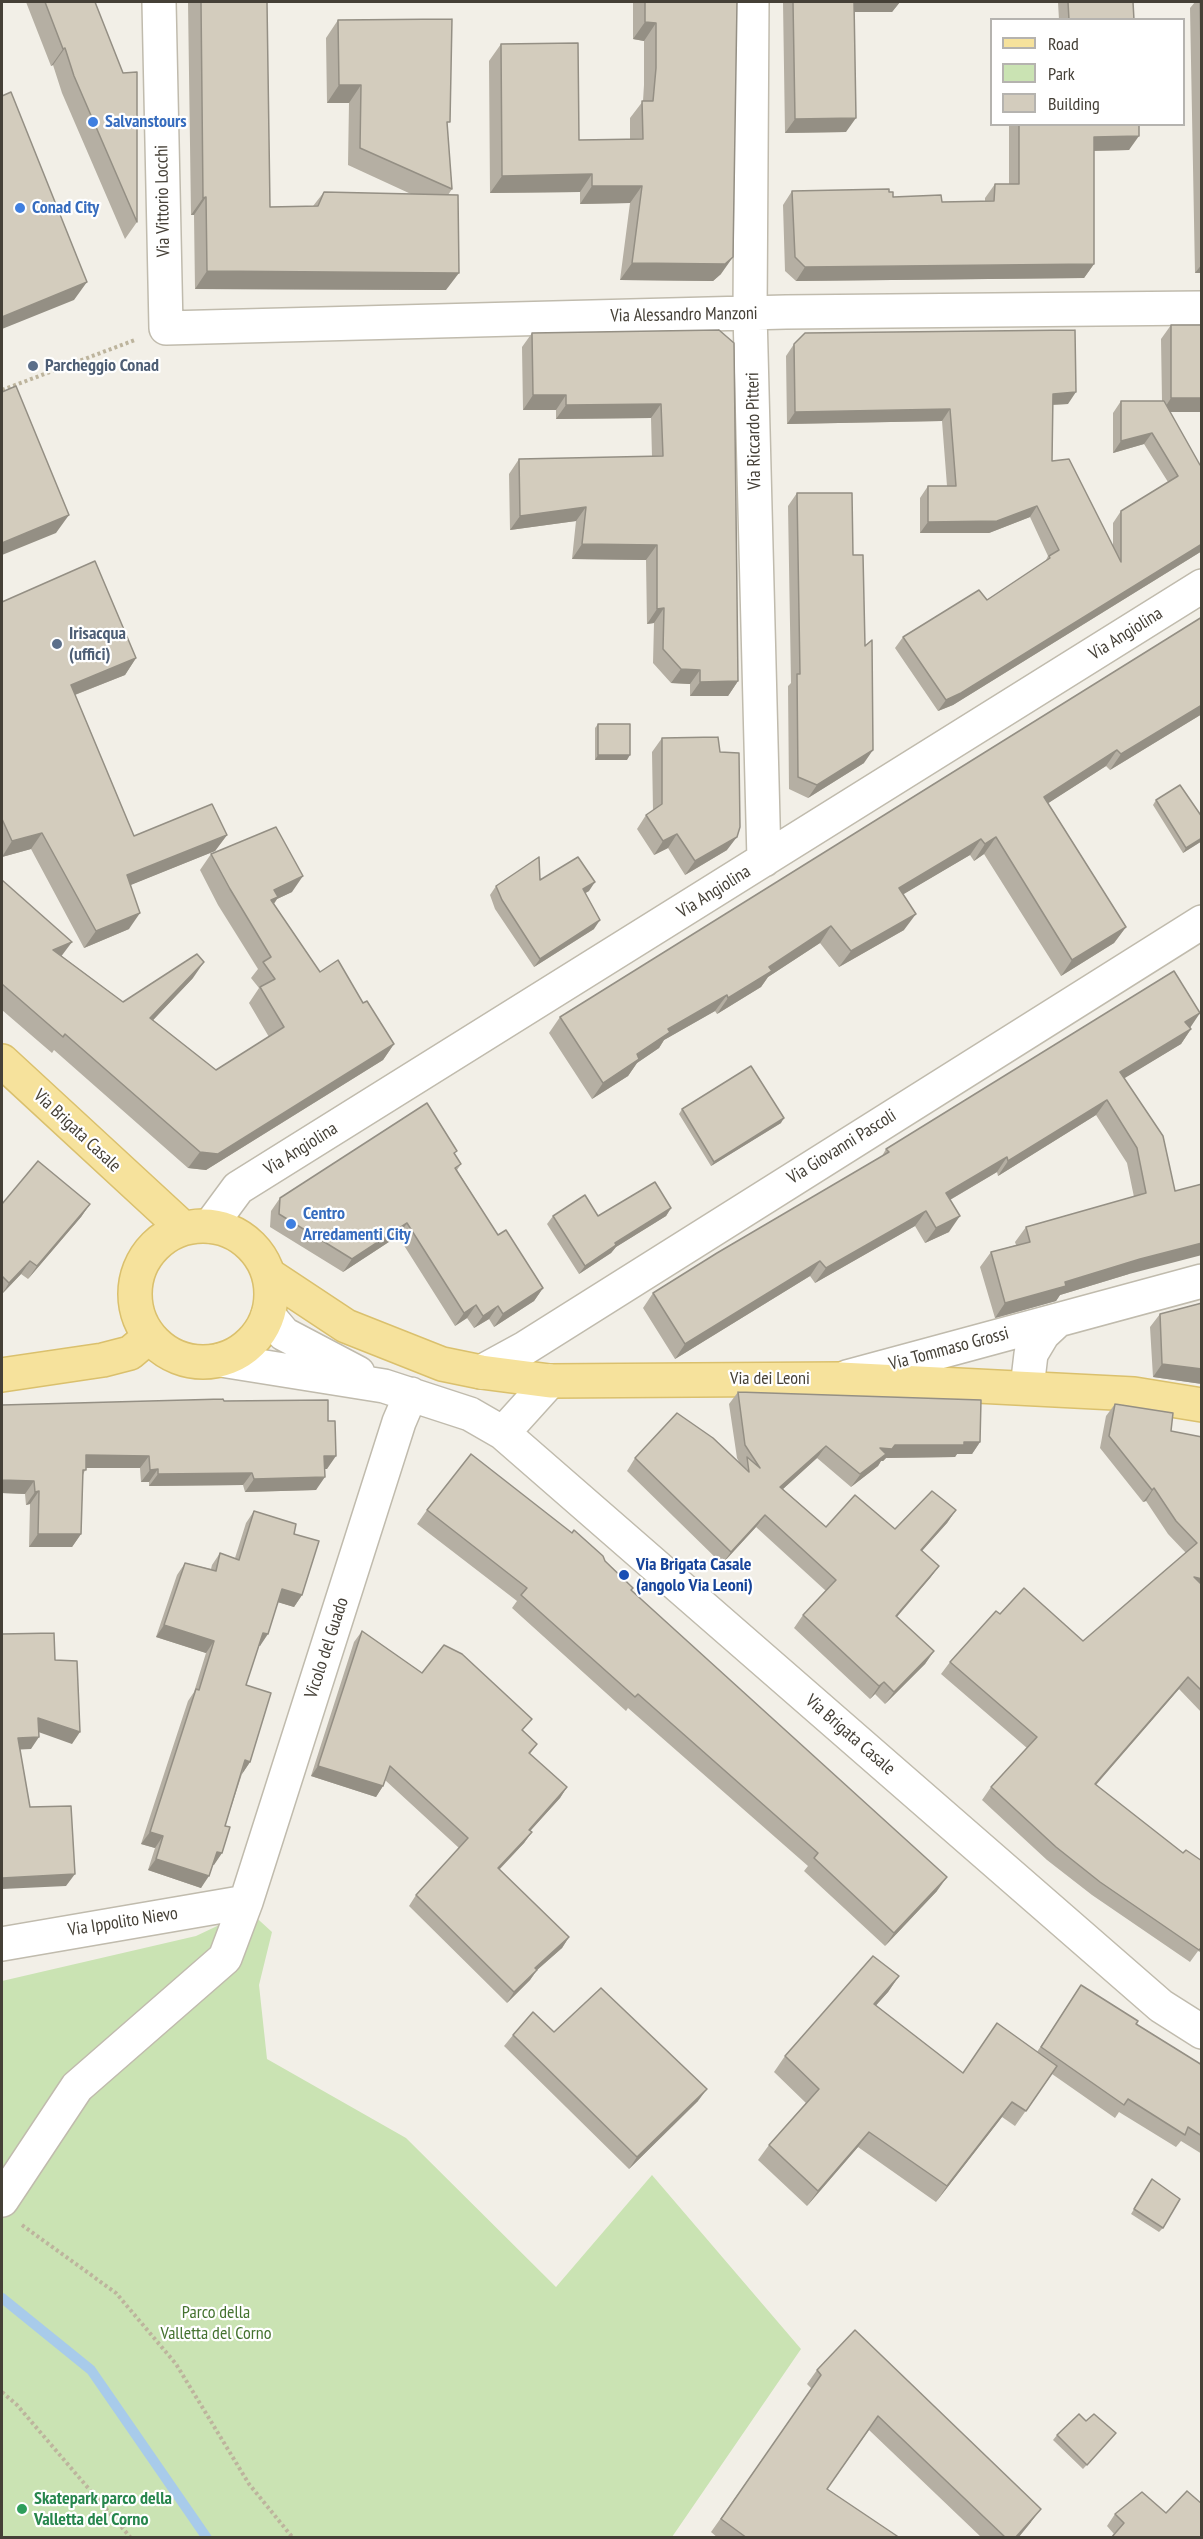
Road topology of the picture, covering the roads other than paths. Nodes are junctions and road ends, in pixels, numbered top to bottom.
1 (159, 2) edge
2 (752, 2) edge
3 (1202, 308) edge
4 (750, 313) junction
5 (166, 328) joint
6 (1202, 586) edge
7 (764, 860) junction
8 (1202, 922) edge
9 (2, 1060) edge
10 (203, 1225) junction
11 (269, 1275) junction
12 (1202, 1281) edge
13 (268, 1315) junction
14 (1058, 1320) junction
15 (142, 1324) junction
16 (346, 1326) junction
17 (221, 1360) junction
18 (481, 1372) junction
19 (2, 1375) edge
20 (840, 1379) junction
21 (550, 1380) junction
22 (1027, 1388) junction
23 (397, 1390) junction
24 (1202, 1405) edge
25 (502, 1433) junction
26 (246, 1902) junction
27 (2, 1944) edge
28 (1202, 2032) edge
29 (11, 2212) edge

1 - 5 street, Via Vittorio Locchi
2 - 4 street, Via Riccardo Pitteri
3 - 4 street, Via Alessandro Manzoni
4 - 5 street, Via Alessandro Manzoni
4 - 7 street, Via Riccardo Pitteri
6 - 7 street, Via Angiolina
7 - 10 street, Via Angiolina
8 - 18 street, Via Giovanni Pascoli
9 - 10 main road, Via Brigata Casale
10 - 11 main road, Via Brigata Casale
10 - 15 main road
11 - 13 main road, Via Brigata Casale
11 - 16 main road, Via dei Leoni
12 - 14 street, Via Tommaso Grossi
13 - 16 main road, Via dei Leoni
13 - 17 main road, Via Brigata Casale
13 - 23 street, Via Brigata Casale
14 - 20 street, Via Tommaso Grossi
14 - 22 street, Via Tommaso Grossi
15 - 17 main road, Via Brigata Casale
15 - 19 main road
16 - 18 main road, Via dei Leoni
17 - 23 street, Via Brigata Casale
18 - 21 main road, Via dei Leoni
20 - 21 main road, Via dei Leoni
20 - 22 main road, Via dei Leoni
21 - 25 street
22 - 24 main road, Via dei Leoni
23 - 25 street, Via Brigata Casale
23 - 26 street, Vicolo del Guado
25 - 28 street, Via Brigata Casale
26 - 27 street, Via Ippolito Nievo
26 - 29 street, Vicolo del Guado

